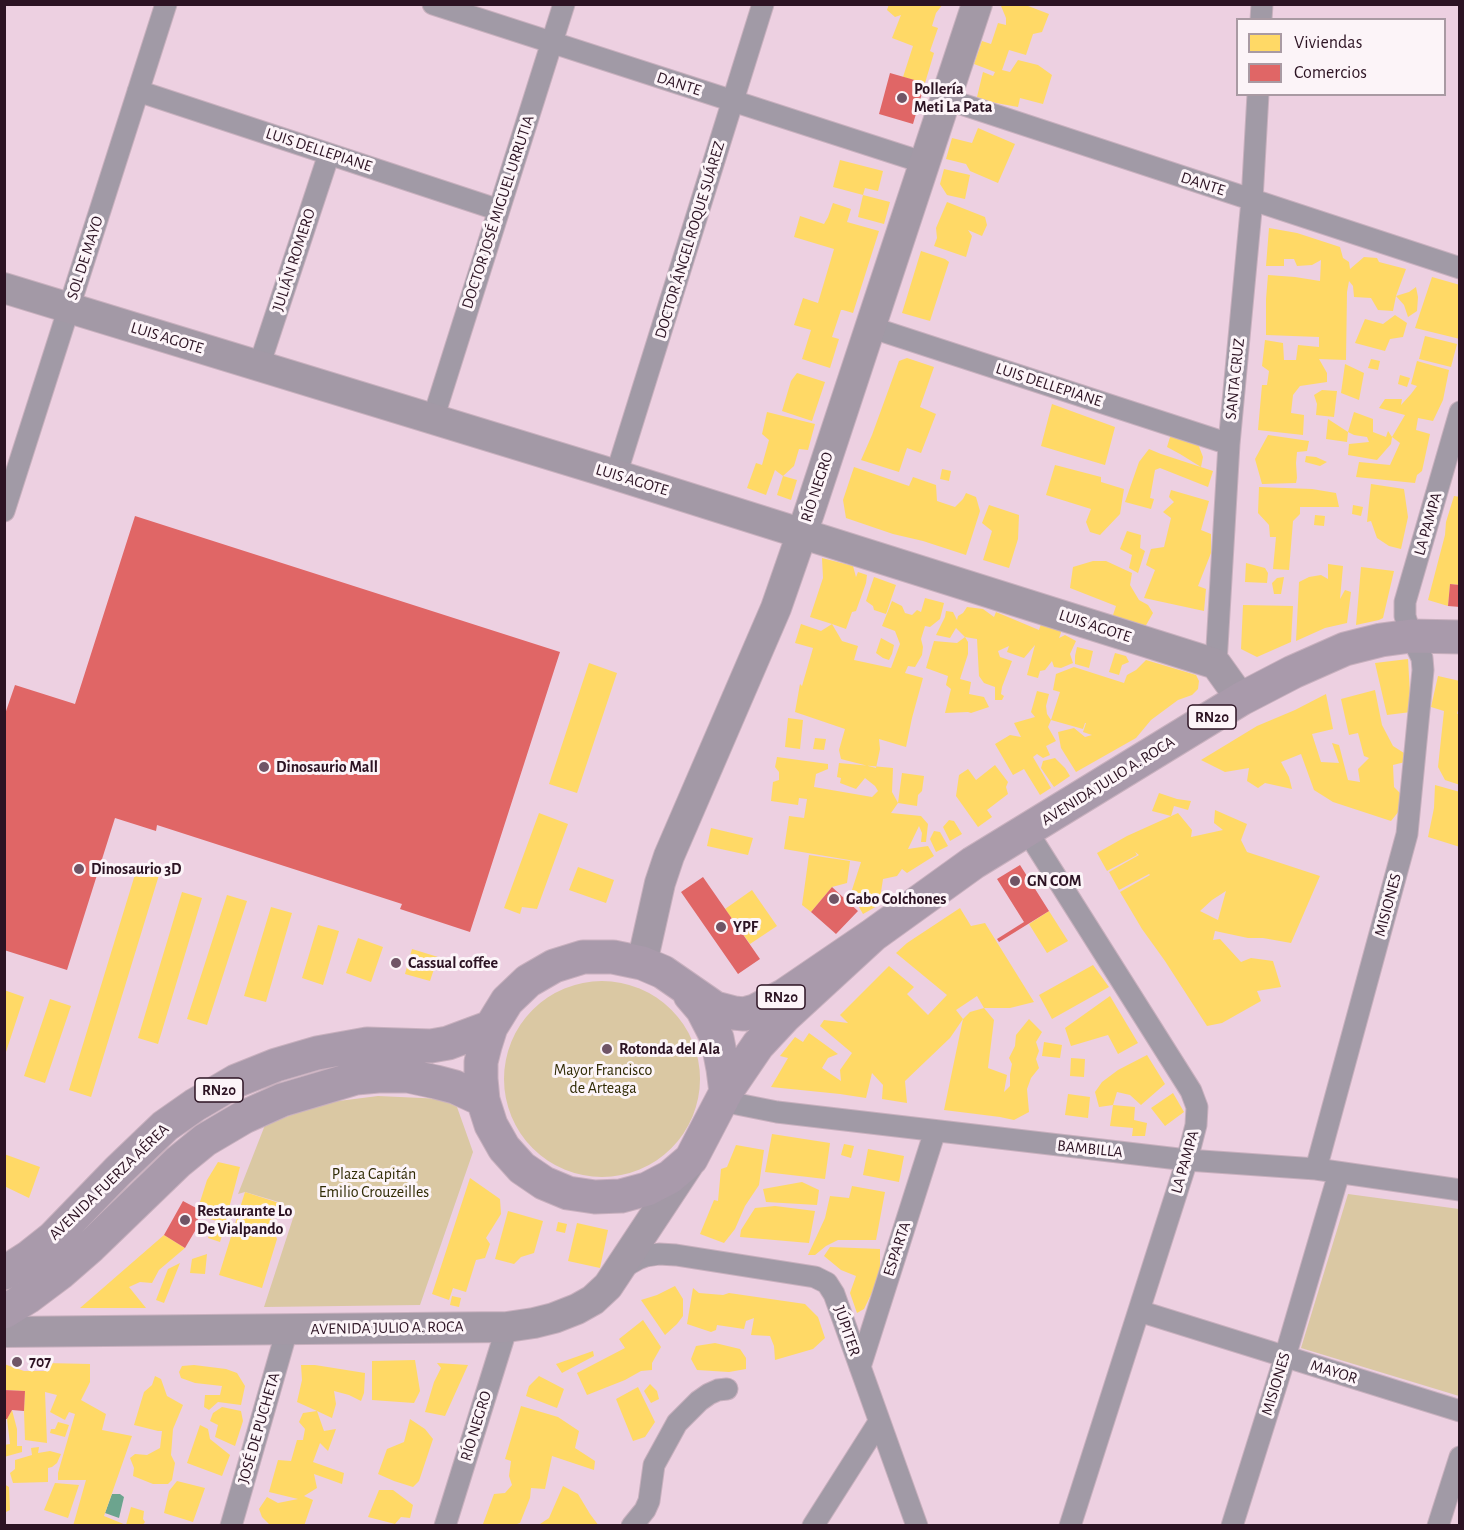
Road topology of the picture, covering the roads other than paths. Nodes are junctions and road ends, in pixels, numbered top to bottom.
1 (166, 4) edge
2 (433, 4) edge
3 (564, 4) edge
4 (763, 4) edge
5 (977, 4) edge
6 (552, 43) junction
7 (138, 91) junction
8 (1257, 96) edge
9 (946, 99) junction
10 (733, 101) junction
11 (329, 154) junction
12 (925, 163) junction
13 (1252, 200) junction
14 (499, 210) junction
15 (1460, 268) edge
16 (4, 288) edge
17 (69, 308) junction
18 (870, 327) junction
19 (259, 366) junction
20 (1460, 412) edge
21 (433, 419) junction
22 (1229, 444) junction
23 (616, 475) junction
24 (4, 511) edge
25 (802, 533) junction
26 (1411, 636) junction
27 (1460, 637) edge
28 (1216, 664) junction
29 (1241, 699) junction
30 (1028, 831) junction
31 (873, 935) junction
32 (642, 963) junction
33 (681, 985) junction
34 (492, 1027) junction
35 (724, 1096) junction
36 (483, 1100) junction
37 (934, 1131) junction
38 (691, 1160) junction
39 (1187, 1160) junction
40 (1316, 1169) junction
41 (1339, 1173) junction
42 (1460, 1190) edge
43 (653, 1218) junction
44 (676, 1255) junction
45 (619, 1270) junction
46 (4, 1273) edge
47 (1139, 1311) junction
48 (4, 1312) edge
49 (507, 1327) junction
50 (288, 1330) junction
51 (4, 1332) edge
52 (1285, 1357) junction
53 (860, 1367) junction
54 (727, 1389) dead end
55 (1460, 1411) edge
56 (879, 1422) junction
57 (1460, 1457) edge
58 (231, 1526) edge
59 (445, 1526) edge
60 (632, 1526) edge
61 (813, 1526) edge
62 (917, 1526) edge
63 (1070, 1526) edge
64 (1232, 1526) edge
65 (1438, 1526) edge

1 - 7 street, SOL DE MAYO
2 - 6 street, DANTE
3 - 6 street, DOCTOR JOSÉ MIGUEL URRUTIA
4 - 10 street, DOCTOR ÁNGEL ROQUE SUÁREZ
5 - 9 main road, RÍO NEGRO
6 - 10 street, DANTE
6 - 14 street, DOCTOR JOSÉ MIGUEL URRUTIA
7 - 11 street, LUIS DELLEPIANE
7 - 17 street, SOL DE MAYO
8 - 13 street, SANTA CRUZ
9 - 12 main road, RÍO NEGRO
9 - 13 street, DANTE
10 - 12 street, DANTE
10 - 23 street, DOCTOR ÁNGEL ROQUE SUÁREZ
11 - 14 street, LUIS DELLEPIANE
11 - 19 street, JULIÁN ROMERO
12 - 18 main road, RÍO NEGRO
13 - 15 street, DANTE
13 - 22 street, SANTA CRUZ
14 - 21 street, DOCTOR JOSÉ MIGUEL URRUTIA
16 - 17 main road, LUIS AGOTE
17 - 19 main road, LUIS AGOTE
17 - 24 street, SOL DE MAYO
18 - 22 street, LUIS DELLEPIANE
18 - 25 main road, RÍO NEGRO
19 - 21 main road, LUIS AGOTE
20 - 26 street, LA PAMPA
21 - 23 main road, LUIS AGOTE
22 - 28 street, SANTA CRUZ
23 - 25 main road, LUIS AGOTE
25 - 28 main road, LUIS AGOTE
25 - 32 main road, RÍO NEGRO
26 - 27 main road, AVENIDA JULIO A. ROCA / RN20
26 - 29 main road, AVENIDA JULIO A. ROCA / RN20
26 - 40 street, MISIONES
28 - 29 main road
29 - 30 main road, AVENIDA JULIO A. ROCA / RN20
30 - 31 main road, AVENIDA JULIO A. ROCA / RN20
30 - 39 street, LA PAMPA
31 - 33 main road, AVENIDA JULIO A. ROCA / RN20
31 - 35 main road, AVENIDA JULIO A. ROCA / RN20
32 - 33 main road, AVENIDA JULIO A. ROCA / RN20
32 - 34 main road, AVENIDA JULIO A. ROCA / RN20
33 - 35 main road, AVENIDA JULIO A. ROCA / RN20
34 - 36 main road, AVENIDA JULIO A. ROCA / RN20
34 - 46 main road, AVENIDA FUERZA AÉREA / RN20
35 - 37 street, BAMBILLA
35 - 38 main road, AVENIDA JULIO A. ROCA / RN20
36 - 38 main road, AVENIDA JULIO A. ROCA / RN20
36 - 48 main road, AVENIDA FUERZA AÉREA / RN20
37 - 39 street, BAMBILLA
37 - 53 street, ESPARTA
38 - 43 main road, AVENIDA JULIO A. ROCA
39 - 40 street, BAMBILLA
39 - 47 street, LA PAMPA
40 - 41 street, BAMBILLA
41 - 42 street, BAMBILLA
41 - 52 street, MISIONES
43 - 44 street
43 - 45 main road, AVENIDA JULIO A. ROCA
44 - 45 street, JÚPITER
44 - 53 street, JÚPITER
45 - 49 main road, AVENIDA JULIO A. ROCA
47 - 52 street, MAYOR
47 - 63 street, LA PAMPA
49 - 50 main road, AVENIDA JULIO A. ROCA
49 - 59 street, RÍO NEGRO
50 - 51 main road, AVENIDA JULIO A. ROCA
50 - 58 street, JOSÉ DE PUCHETA
52 - 55 street, MAYOR
52 - 64 street, MISIONES
53 - 56 street, JÚPITER
54 - 60 street
56 - 61 street
56 - 62 street, JÚPITER
57 - 65 street

